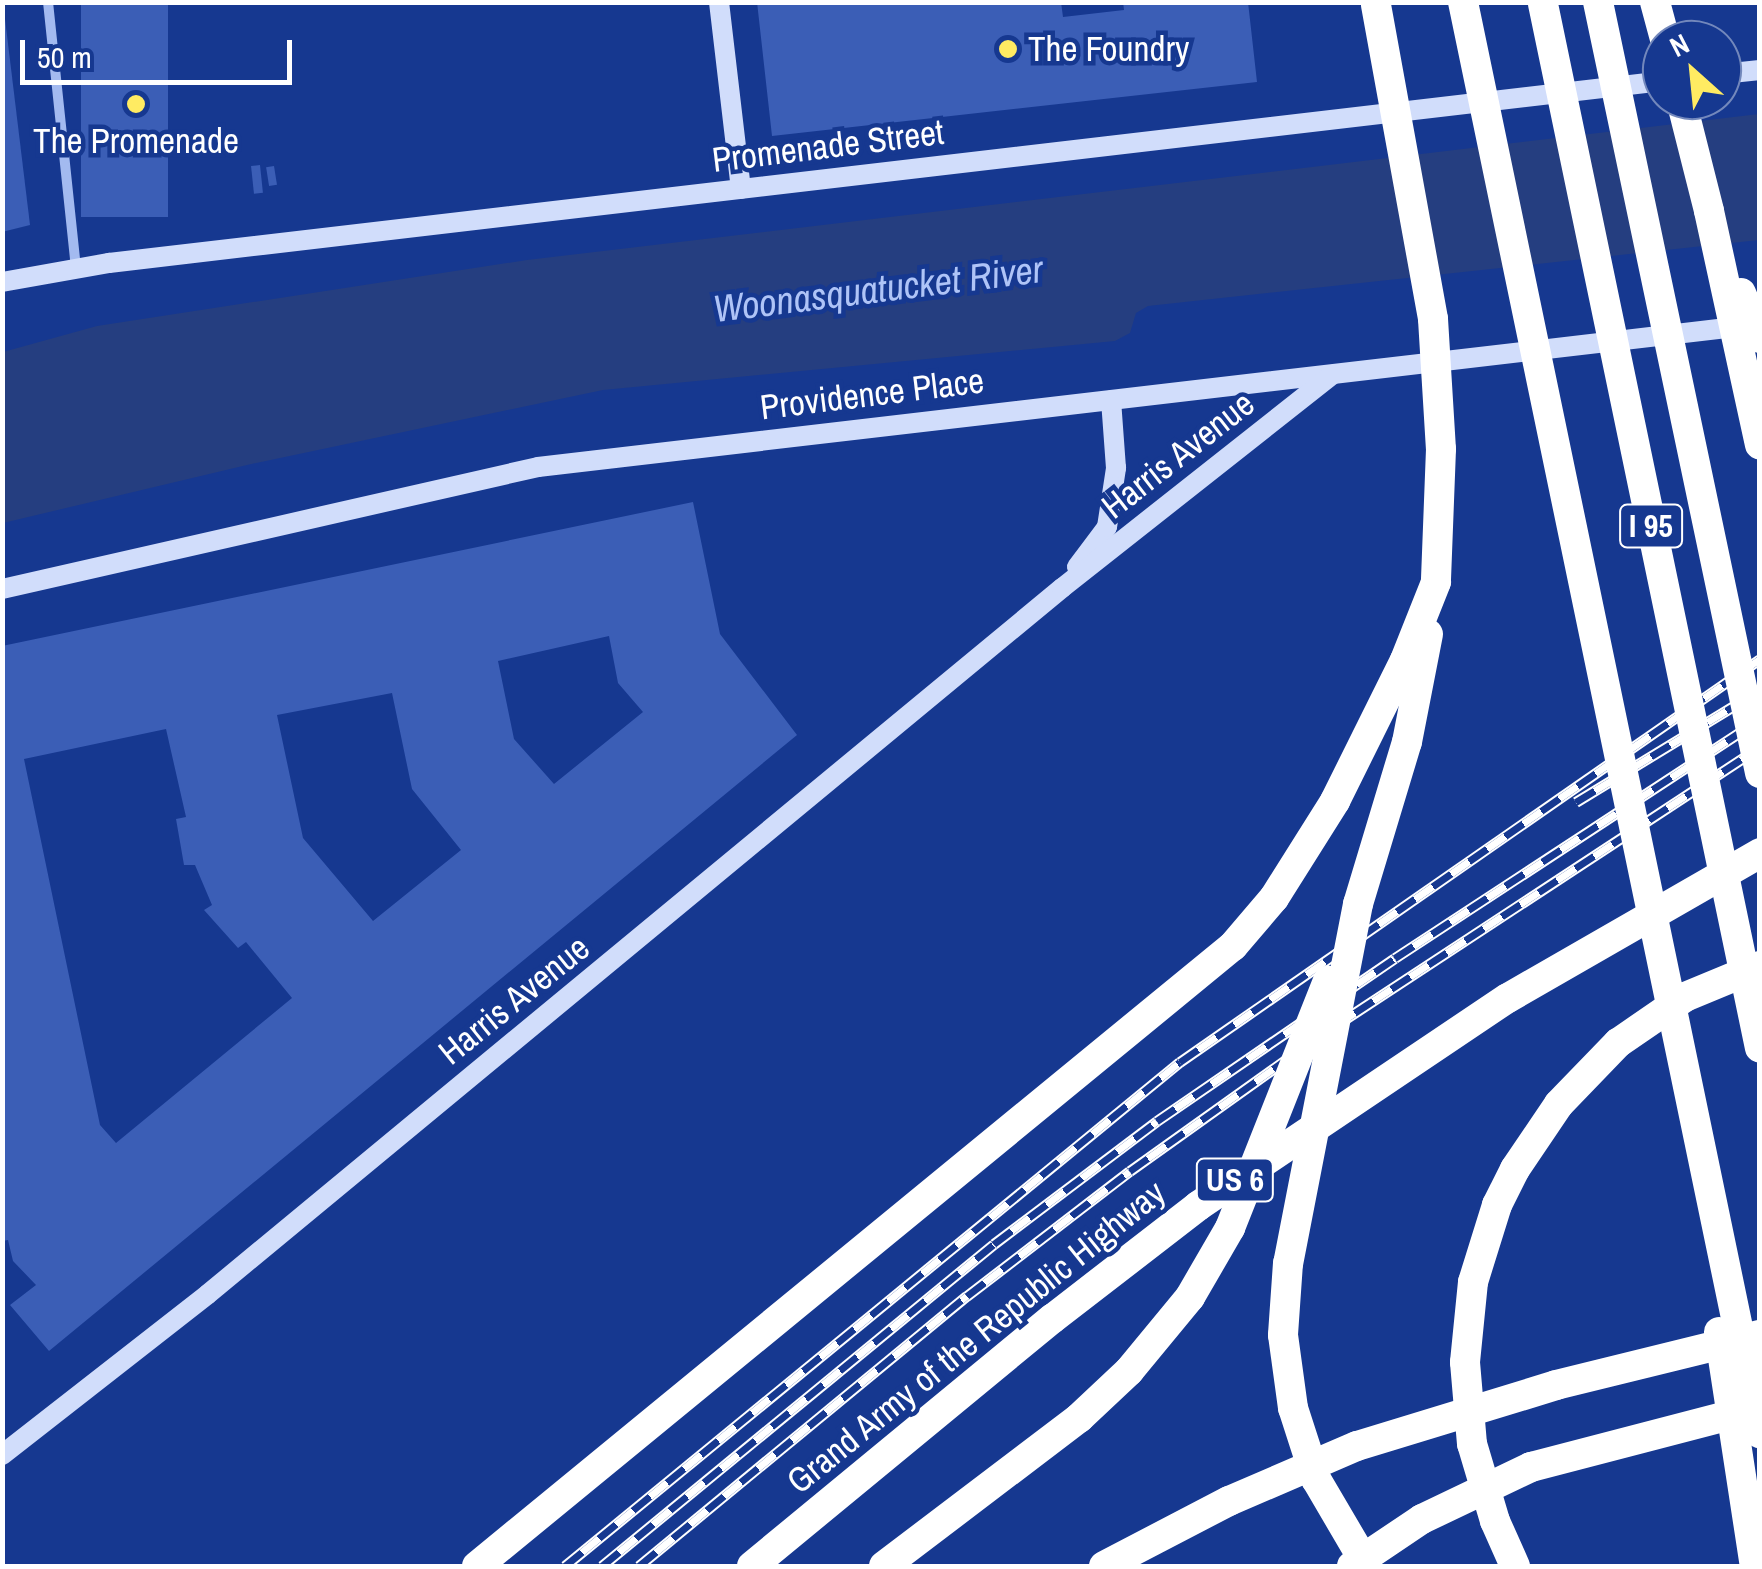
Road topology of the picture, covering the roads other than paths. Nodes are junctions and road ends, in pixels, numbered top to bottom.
1 (48, 2) edge
2 (718, 2) edge
3 (1463, 2) edge
4 (1598, 2) edge
5 (1376, 4) edge
6 (1543, 4) edge
7 (1642, 83) edge
8 (1686, 120) edge
9 (741, 189) junction
10 (1709, 211) junction
11 (76, 268) junction
12 (2, 282) edge
13 (1760, 324) edge
14 (1760, 338) edge
15 (1334, 374) junction
16 (1110, 400) junction
17 (1760, 444) edge
18 (1436, 582) junction
19 (1062, 588) junction
20 (2, 589) edge
21 (1760, 773) edge
22 (1760, 853) edge
23 (1358, 904) junction
24 (1658, 943) junction
25 (1760, 966) edge
26 (1760, 1048) edge
27 (1760, 1335) edge
28 (1760, 1407) edge
29 (1760, 1434) edge
30 (2, 1456) edge
31 (477, 1566) edge
32 (752, 1566) edge
33 (884, 1566) edge
34 (1104, 1566) edge
35 (1352, 1566) edge
36 (1367, 1566) edge
37 (1515, 1566) edge
38 (1755, 1566) edge

1 - 11 street
2 - 9 main road
3 - 24 highway, I 95, bridge
4 - 21 highway, bridge
5 - 18 highway, bridge
6 - 26 highway, I 95, bridge
7 - 9 main road, Promenade Street
8 - 10 highway
9 - 11 main road, Promenade Street
10 - 14 highway, bridge
10 - 17 highway, bridge
11 - 12 main road, Promenade Street
13 - 15 main road, Providence Place
15 - 16 main road, Providence Place
15 - 19 main road, Harris Avenue
16 - 19 main road, Harris Avenue
16 - 20 main road, Providence Place
18 - 23 highway
18 - 31 highway
19 - 30 main road, Harris Avenue
22 - 32 highway, Grand Army of the Republic Highway / US 6
23 - 33 highway, bridge
23 - 36 highway, bridge
24 - 29 highway, I 95, bridge
24 - 38 highway, bridge
25 - 37 highway, bridge
27 - 34 highway
28 - 35 highway

